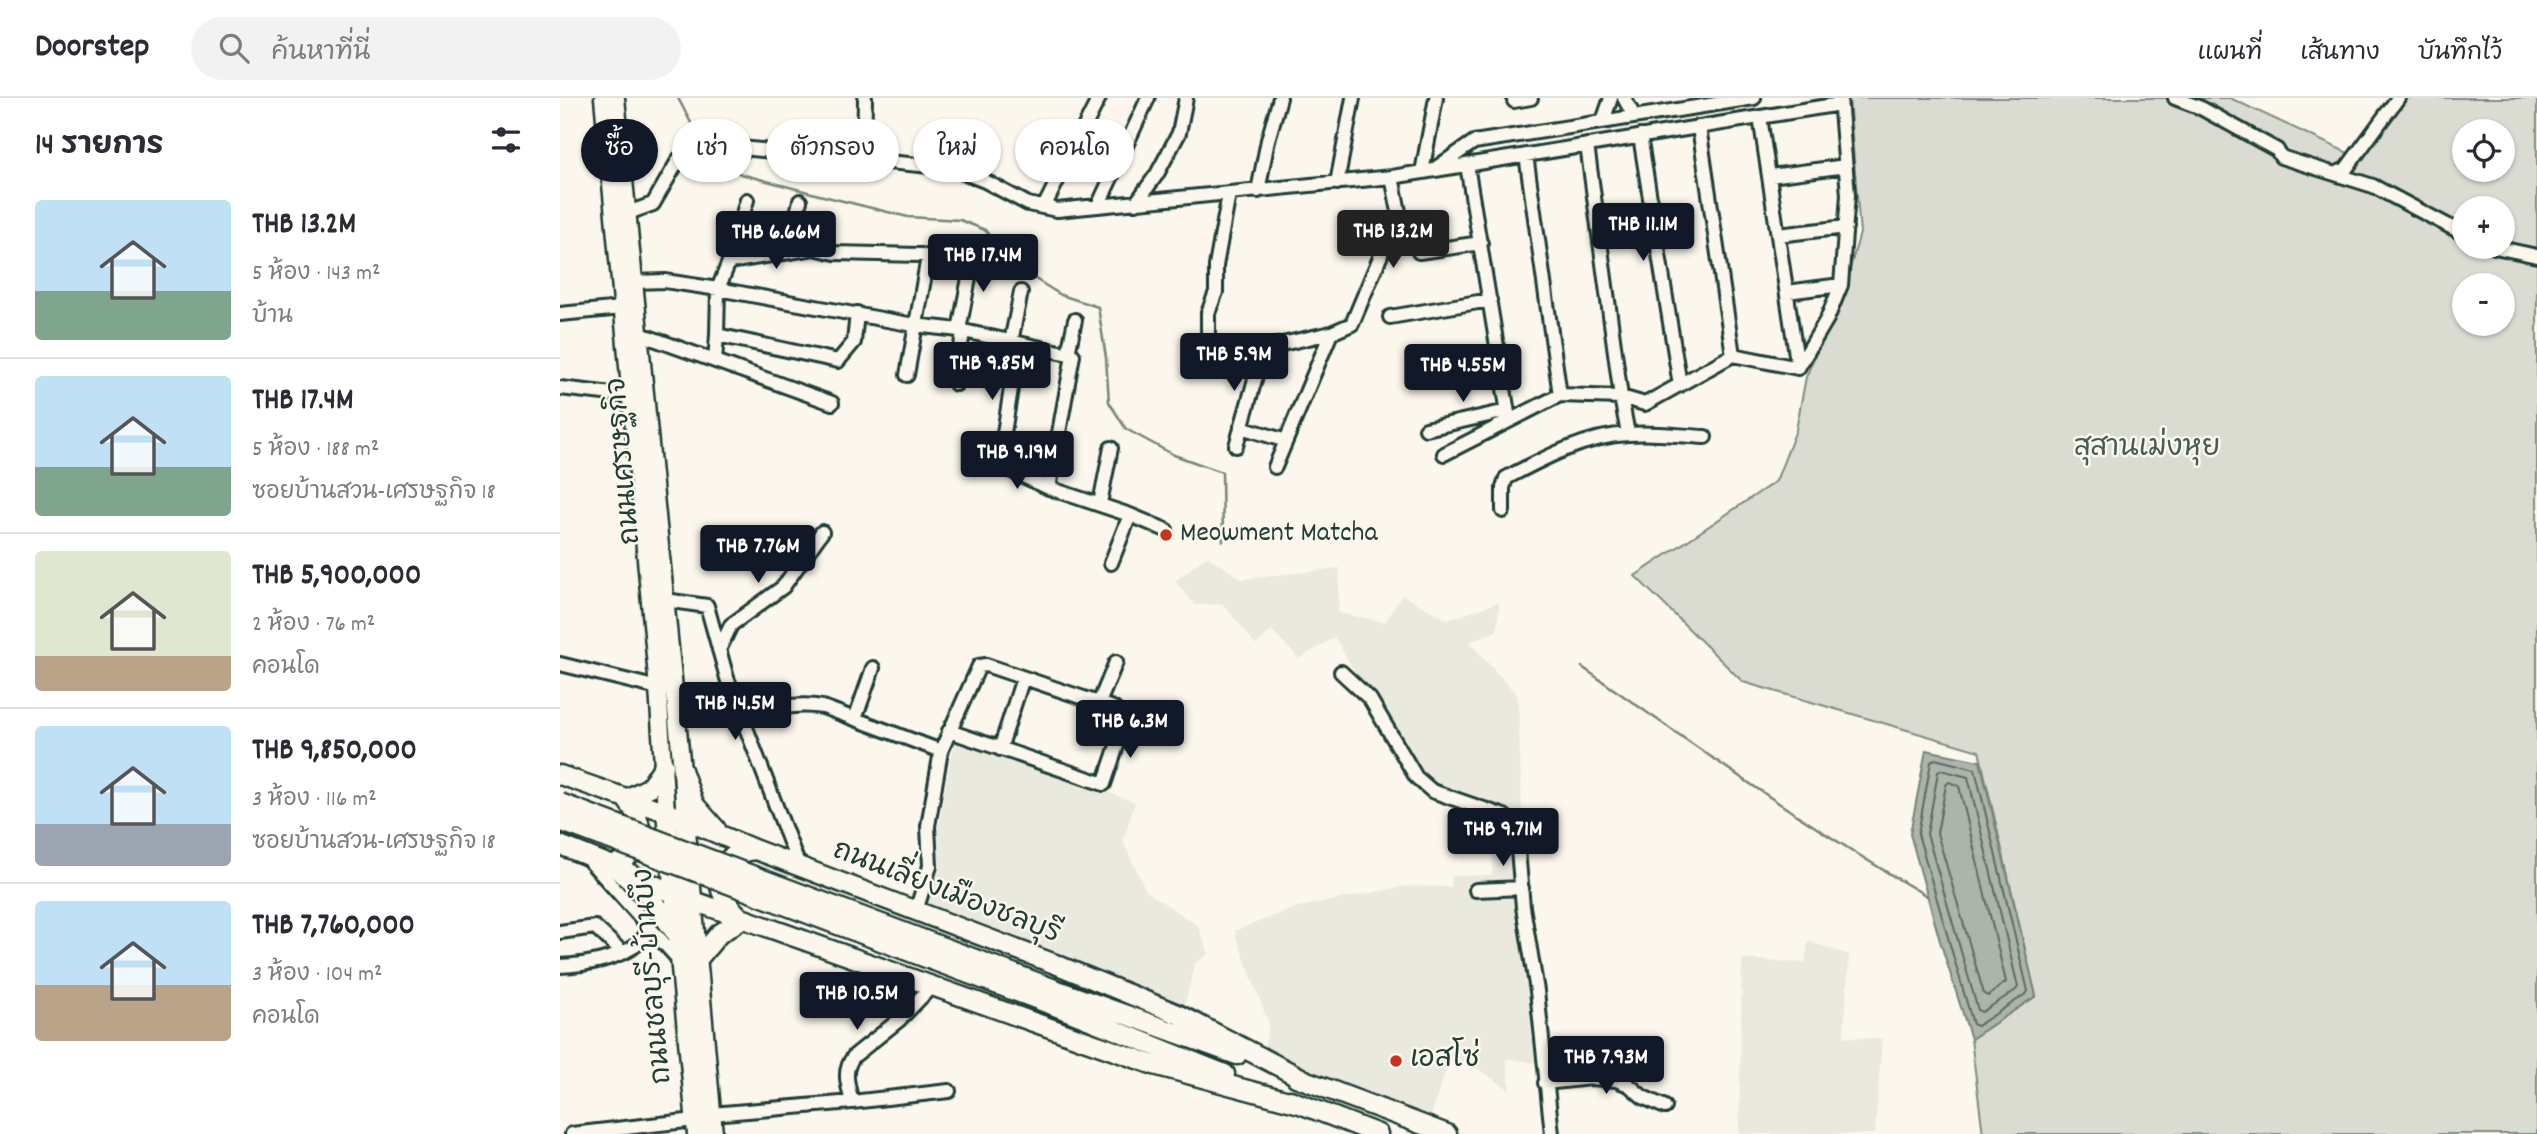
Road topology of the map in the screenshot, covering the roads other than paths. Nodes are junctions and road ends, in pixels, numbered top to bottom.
1 (603, 98) edge
2 (617, 98) edge
3 (865, 98) edge
4 (1099, 98) edge
5 (1148, 98) edge
6 (1186, 98) edge
7 (1280, 98) edge
8 (1353, 98) edge
9 (1436, 98) edge
10 (1514, 98) edge
11 (1531, 98) edge
12 (1611, 98) edge
13 (1624, 98) edge
14 (1754, 98) edge
15 (2175, 98) edge
16 (2398, 98) edge
17 (1840, 101) edge
18 (1634, 116) junction
19 (1760, 117) junction
20 (865, 119) edge
21 (1603, 121) junction
22 (1699, 127) junction
23 (1640, 136) junction
24 (1587, 145) junction
25 (766, 150) edge
26 (1526, 155) junction
27 (899, 163) edge
28 (1467, 165) junction
29 (1846, 166) junction
30 (1427, 172) junction
31 (2337, 173) junction
32 (1770, 176) junction
33 (1392, 177) junction
34 (1337, 183) junction
35 (1258, 191) junction
36 (1229, 194) junction
37 (747, 200) dead end
38 (800, 201) dead end
39 (1136, 203) junction
40 (1098, 206) junction
41 (1044, 207) junction
42 (628, 213) junction
43 (1846, 227) junction
44 (2452, 228) edge
45 (1778, 235) junction
46 (1481, 243) junction
47 (2515, 251) edge
48 (787, 252) junction
49 (974, 252) dead end
50 (1419, 252) dead end
51 (2537, 256) edge
52 (729, 262) junction
53 (634, 282) junction
54 (1841, 285) junction
55 (718, 289) junction
56 (1021, 292) dead end
57 (1787, 292) junction
58 (1490, 300) junction
59 (622, 308) junction
60 (857, 313) junction
61 (560, 314) edge
62 (1390, 317) dead end
63 (1075, 320) dead end
64 (914, 325) junction
65 (961, 331) junction
66 (1331, 333) junction
67 (640, 334) junction
68 (718, 335) junction
69 (1015, 343) junction
70 (1208, 351) dead end
71 (1068, 354) junction
72 (1498, 355) junction
73 (1732, 355) junction
74 (715, 361) junction
75 (1798, 368) junction
76 (1420, 370) dead end
77 (907, 374) dead end
78 (956, 384) dead end
79 (1679, 385) junction
80 (560, 388) edge
81 (1560, 395) junction
82 (631, 396) junction
83 (1621, 397) junction
84 (832, 403) dead end
85 (1508, 415) junction
86 (1241, 427) junction
87 (1426, 429) dead end
88 (1628, 433) junction
89 (1705, 437) dead end
90 (1286, 441) junction
91 (1236, 446) dead end
92 (1111, 448) dead end
93 (1444, 454) dead end
94 (1275, 467) dead end
95 (1049, 488) junction
96 (648, 501) junction
97 (1100, 503) junction
98 (1503, 511) dead end
99 (1130, 515) junction
100 (1166, 530) dead end
101 (822, 532) dead end
102 (1111, 563) dead end
103 (666, 600) junction
104 (719, 650) junction
105 (1116, 662) dead end
106 (560, 664) edge
107 (873, 668) dead end
108 (1341, 672) dead end
109 (1023, 678) junction
110 (658, 688) junction
111 (1099, 703) junction
112 (744, 718) junction
113 (856, 719) junction
114 (949, 731) junction
115 (1000, 748) junction
116 (941, 751) junction
117 (673, 767) junction
118 (560, 775) edge
119 (626, 799) junction
120 (560, 803) edge
121 (666, 812) junction
122 (685, 820) junction
123 (560, 821) edge
124 (729, 838) junction
125 (560, 845) edge
126 (756, 850) junction
127 (584, 854) junction
128 (613, 866) junction
129 (799, 866) junction
130 (1522, 888) junction
131 (1476, 890) dead end
132 (674, 894) junction
133 (693, 901) junction
134 (916, 911) junction
135 (742, 919) junction
136 (650, 928) junction
137 (560, 932) edge
138 (678, 938) junction
139 (622, 952) junction
140 (689, 960) junction
141 (560, 965) edge
142 (932, 986) junction
143 (1056, 998) junction
144 (1305, 1080) junction
145 (1545, 1083) junction
146 (949, 1091) dead end
147 (852, 1102) junction
148 (1300, 1104) junction
149 (1665, 1107) dead end
150 (701, 1122) edge
151 (572, 1134) edge
152 (713, 1134) edge
153 (1378, 1134) edge
154 (1447, 1134) edge
155 (1552, 1134) edge

1 - 59 main road, ถนนเศรษฐกิจ
2 - 42 main road, ถนนเศรษฐกิจ
3 - 20 street
4 - 41 street
5 - 40 street
6 - 39 street
7 - 35 street
8 - 34 street
9 - 30 street
10 - 11 street
12 - 21 street
13 - 18 street
14 - 18 street
15 - 31 street
16 - 31 street
17 - 19 street
17 - 29 street
18 - 21 street
19 - 22 street
19 - 32 street
21 - 30 street
22 - 23 street
22 - 73 street
23 - 24 street
23 - 79 street
24 - 26 street
24 - 83 street
25 - 42 street
26 - 28 street
26 - 81 street
27 - 41 street
28 - 30 street
28 - 46 street
29 - 32 street
29 - 43 street
30 - 33 street
31 - 44 street
32 - 45 street
33 - 34 street
33 - 66 street
34 - 35 street
35 - 36 street
36 - 39 street
36 - 70 street
37 - 52 street
38 - 48 street
39 - 40 street
40 - 41 street
42 - 53 main road, ถนนเศรษฐกิจ
43 - 45 street
43 - 54 street
45 - 57 street
46 - 50 street
46 - 58 street
47 - 51 street
48 - 52 street
48 - 64 street
49 - 65 street
52 - 55 street
53 - 55 street
53 - 67 main road, ถนนเศรษฐกิจ
54 - 57 street
54 - 75 street
55 - 60 street
55 - 68 street
56 - 69 street
57 - 75 street
58 - 62 street
58 - 72 street
59 - 61 street
59 - 82 main road, ถนนเศรษฐกิจ
60 - 64 street
60 - 68 street
63 - 71 street
64 - 65 street
64 - 77 street
65 - 69 street
65 - 78 street
66 - 86 street
66 - 90 street
67 - 74 street
67 - 96 main road, ถนนเศรษฐกิจ
68 - 74 street
69 - 71 street
69 - 95 street
71 - 95 street
72 - 76 street
72 - 85 street
73 - 75 street
73 - 79 street
74 - 84 street
79 - 83 street
80 - 82 street
81 - 83 street
81 - 85 street
82 - 96 main road, ถนนเศรษฐกิจ
83 - 88 street
85 - 87 street
85 - 93 street
86 - 90 street
86 - 91 street
88 - 89 street
88 - 98 street
90 - 94 street
92 - 97 street
95 - 97 street
96 - 103 main road, ถนนเศรษฐกิจ
96 - 110 main road, ถนนเศรษฐกิจ
97 - 99 street
99 - 100 street
99 - 102 street
101 - 104 street
103 - 104 street
103 - 117 main road, ถนนเศรษฐกิจ
104 - 112 street
105 - 111 street
106 - 110 street
107 - 113 street
108 - 130 street
109 - 111 street
109 - 114 street
109 - 115 street
110 - 117 main road, ถนนเศรษฐกิจ
111 - 115 street
112 - 113 street
112 - 129 street
113 - 116 street
114 - 115 street
114 - 116 street
116 - 134 street
117 - 119 highway
117 - 121 main road, ถนนเศรษฐกิจ
117 - 122 main road, ถนนเศรษฐกิจ
117 - 124 highway
118 - 119 highway, ถนนเลี่ยงเมืองชลบุรี
119 - 121 highway, ถนนเลี่ยงเมืองชลบุรี
119 - 128 highway
120 - 143 highway, ถนนเลี่ยงเมืองชลบุรี, bridge
121 - 122 highway, ถนนเลี่ยงเมืองชลบุรี
121 - 132 highway, ถนนชลบุรี-บ้านบึง
122 - 124 highway, ถนนเลี่ยงเมืองชลบุรี
122 - 133 highway, ถนนชลบุรี-บ้านบึง
123 - 143 highway, ถนนเลี่ยงเมืองชลบุรี, bridge
124 - 126 highway, ถนนเลี่ยงเมืองชลบุรี
125 - 127 highway, ถนนเลี่ยงเมืองชลบุรี
126 - 129 highway, ถนนเลี่ยงเมืองชลบุรี
126 - 135 highway
127 - 128 highway, ถนนเลี่ยงเมืองชลบุรี
127 - 136 street
128 - 132 highway, ถนนเลี่ยงเมืองชลบุรี
128 - 138 highway
129 - 134 highway, ถนนเลี่ยงเมืองชลบุรี
130 - 131 street
130 - 145 street
132 - 133 highway, ถนนเลี่ยงเมืองชลบุรี
132 - 138 highway, ถนนชลบุรี-บ้านบึง
133 - 135 highway, ถนนเลี่ยงเมืองชลบุรี
133 - 140 highway, ถนนชลบุรี-บ้านบึง
134 - 144 highway, ถนนเลี่ยงเมืองชลบุรี
135 - 140 highway
135 - 142 highway, ถนนเลี่ยงเมืองชลบุรี
136 - 139 street
136 - 140 street
137 - 139 street
138 - 140 highway, ถนนชลบุรี-บ้านบึง
139 - 141 street
140 - 150 highway, ถนนชลบุรี-บ้านบึง
142 - 147 street
142 - 148 highway, ถนนเลี่ยงเมืองชลบุรี
143 - 144 highway, ถนนเลี่ยงเมืองชลบุรี
143 - 148 highway, ถนนเลี่ยงเมืองชลบุรี
144 - 154 highway, ถนนเลี่ยงเมืองชลบุรี
145 - 149 street
145 - 155 street
146 - 147 street
147 - 150 street
148 - 153 highway, ถนนเลี่ยงเมืองชลบุรี
150 - 151 street
150 - 152 highway, ถนนชลบุรี-บ้านบึง

